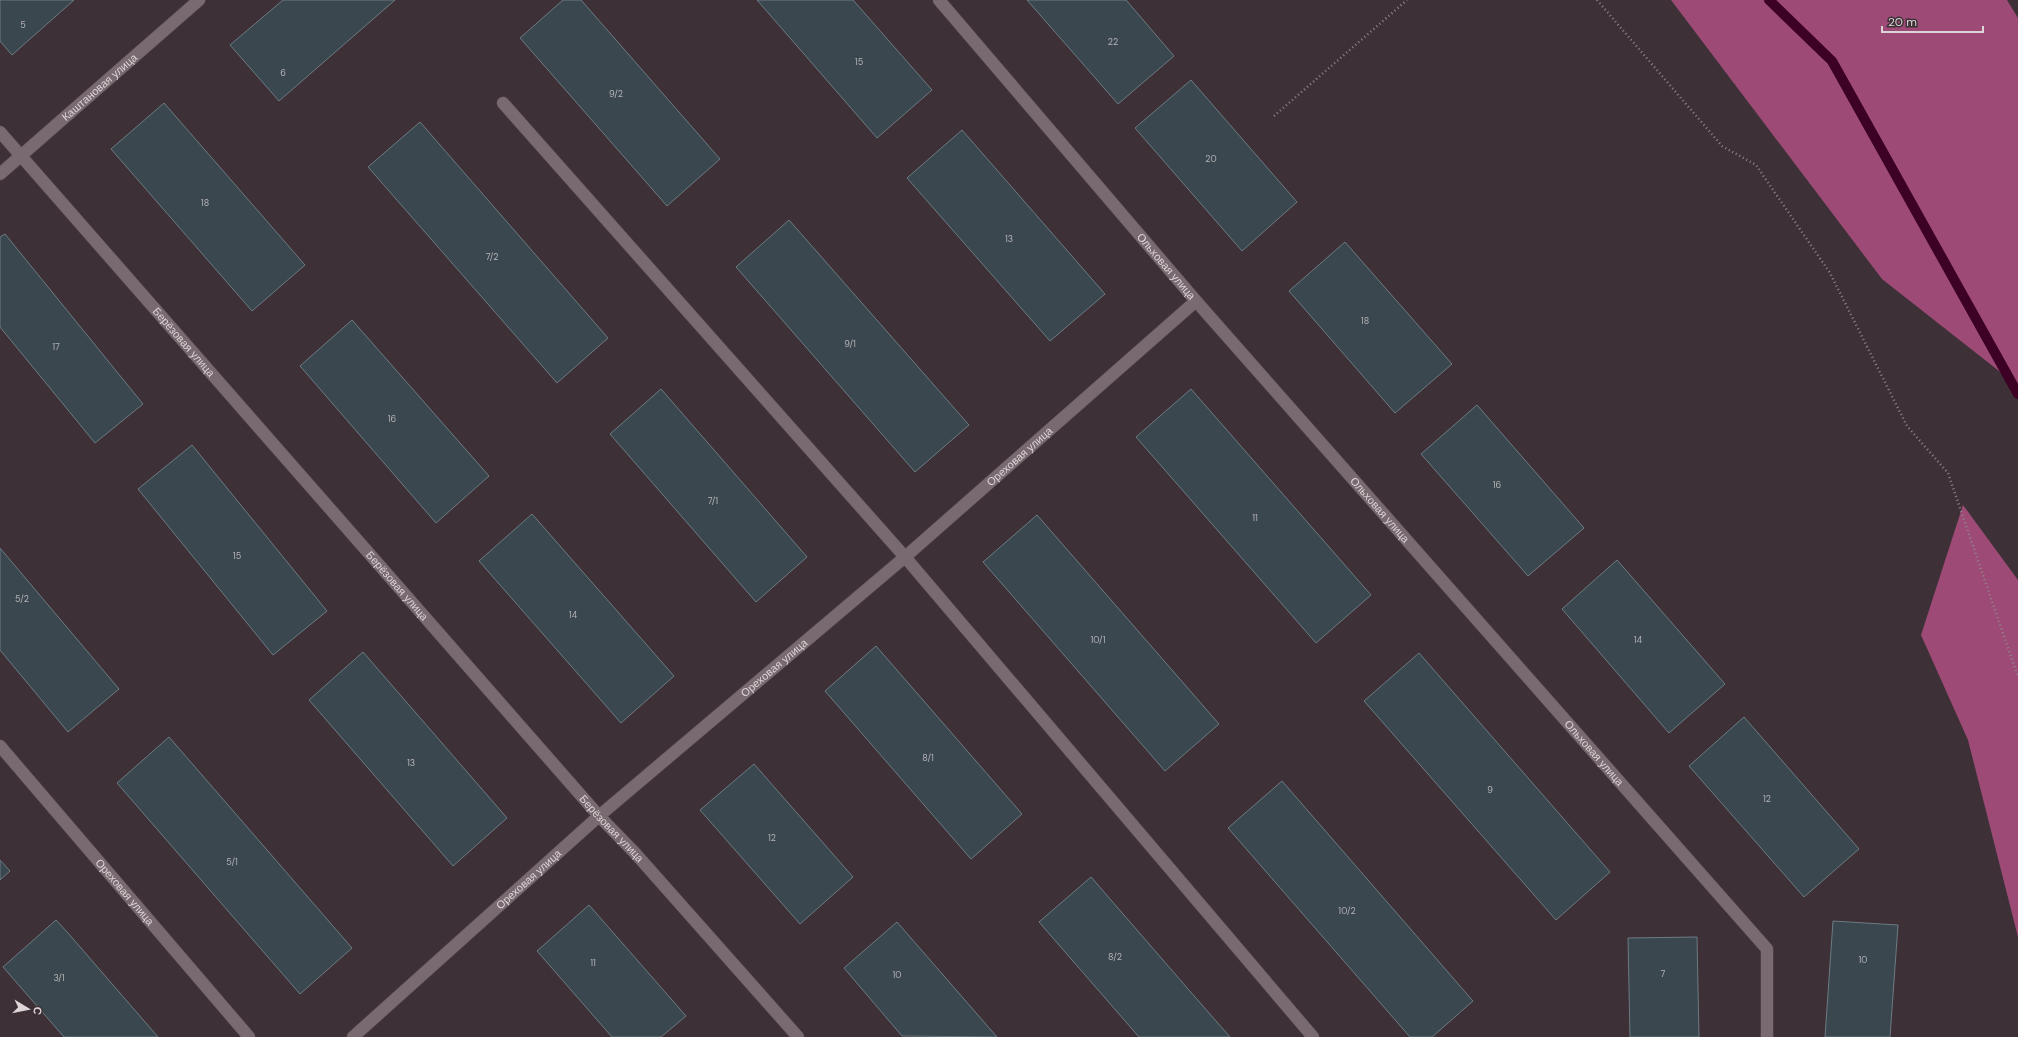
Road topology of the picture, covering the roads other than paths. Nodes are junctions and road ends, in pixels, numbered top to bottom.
1 (199, 0) edge
2 (939, 0) edge
3 (502, 103) dead end
4 (0, 132) edge
5 (21, 156) junction
6 (0, 174) edge
7 (1196, 301) junction
8 (906, 557) junction
9 (0, 746) edge
10 (599, 816) junction
11 (249, 1037) edge
12 (353, 1037) edge
13 (798, 1037) edge
14 (1313, 1037) edge
15 (1767, 1037) edge

1 - 5 street, Каштановая улица
2 - 7 street, Ольховая улица
3 - 8 street
4 - 5 street, Берёзовая улица
5 - 6 street, Каштановая улица
5 - 10 street, Берёзовая улица
7 - 8 street, Ореховая улица
7 - 15 street, Ольховая улица
8 - 10 street, Ореховая улица
8 - 14 street
9 - 11 street, Ореховая улица
10 - 12 street, Ореховая улица
10 - 13 street, Берёзовая улица

